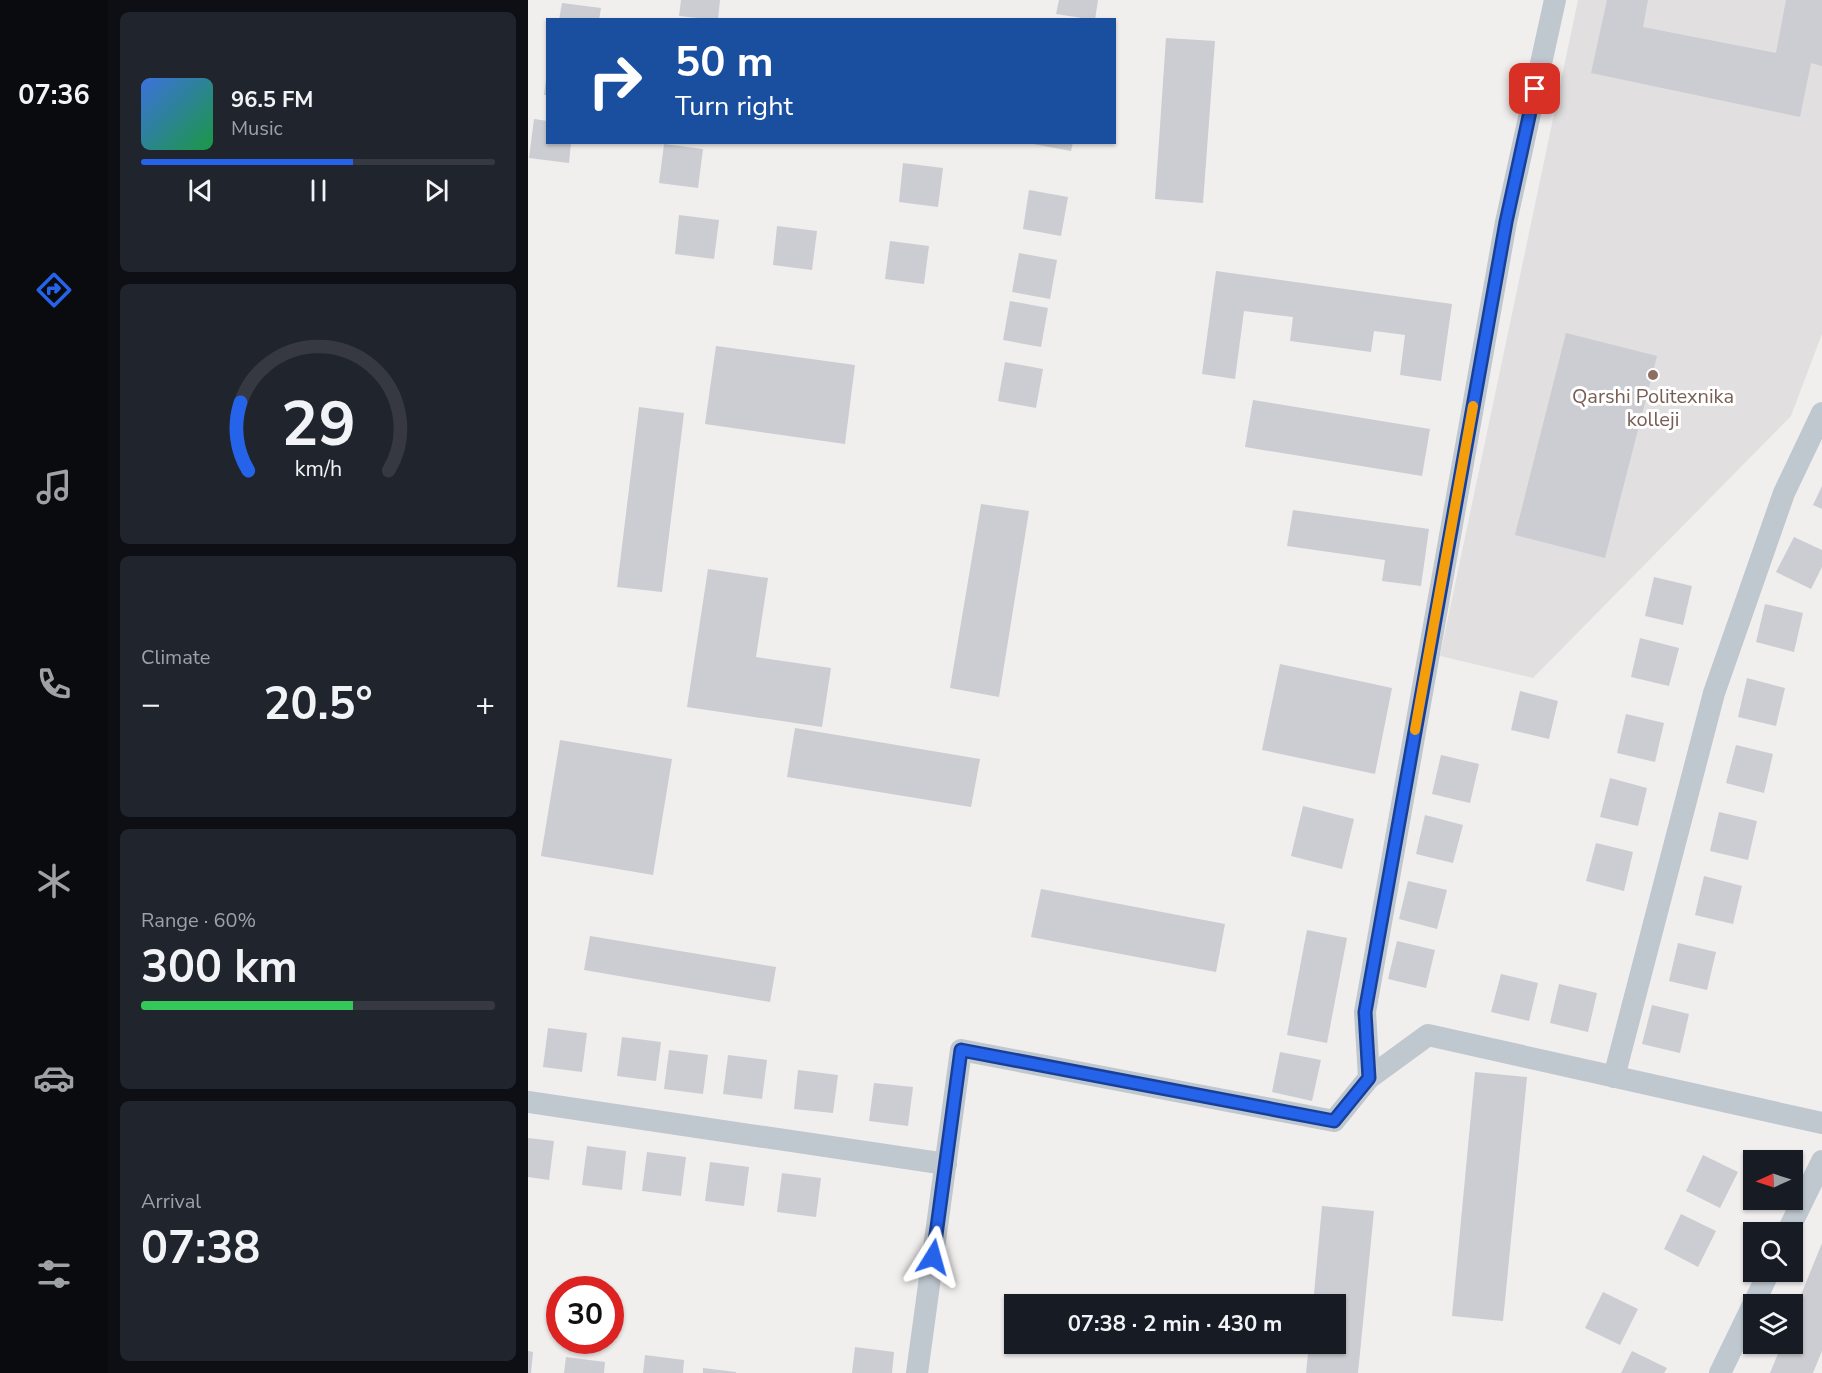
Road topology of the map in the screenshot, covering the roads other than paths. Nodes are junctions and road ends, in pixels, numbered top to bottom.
1 (1555, 0) edge
2 (1822, 413) edge
3 (1614, 1077) junction
4 (1369, 1078) junction
5 (528, 1102) edge
6 (1822, 1123) edge
7 (1822, 1161) edge
8 (945, 1164) junction
9 (1792, 1222) edge
10 (1764, 1282) edge
11 (917, 1373) edge
12 (1720, 1373) edge

1 - 4 street
2 - 3 street
3 - 4 street
3 - 6 street
4 - 8 street
5 - 8 street
7 - 9 street
8 - 11 street
10 - 12 street

